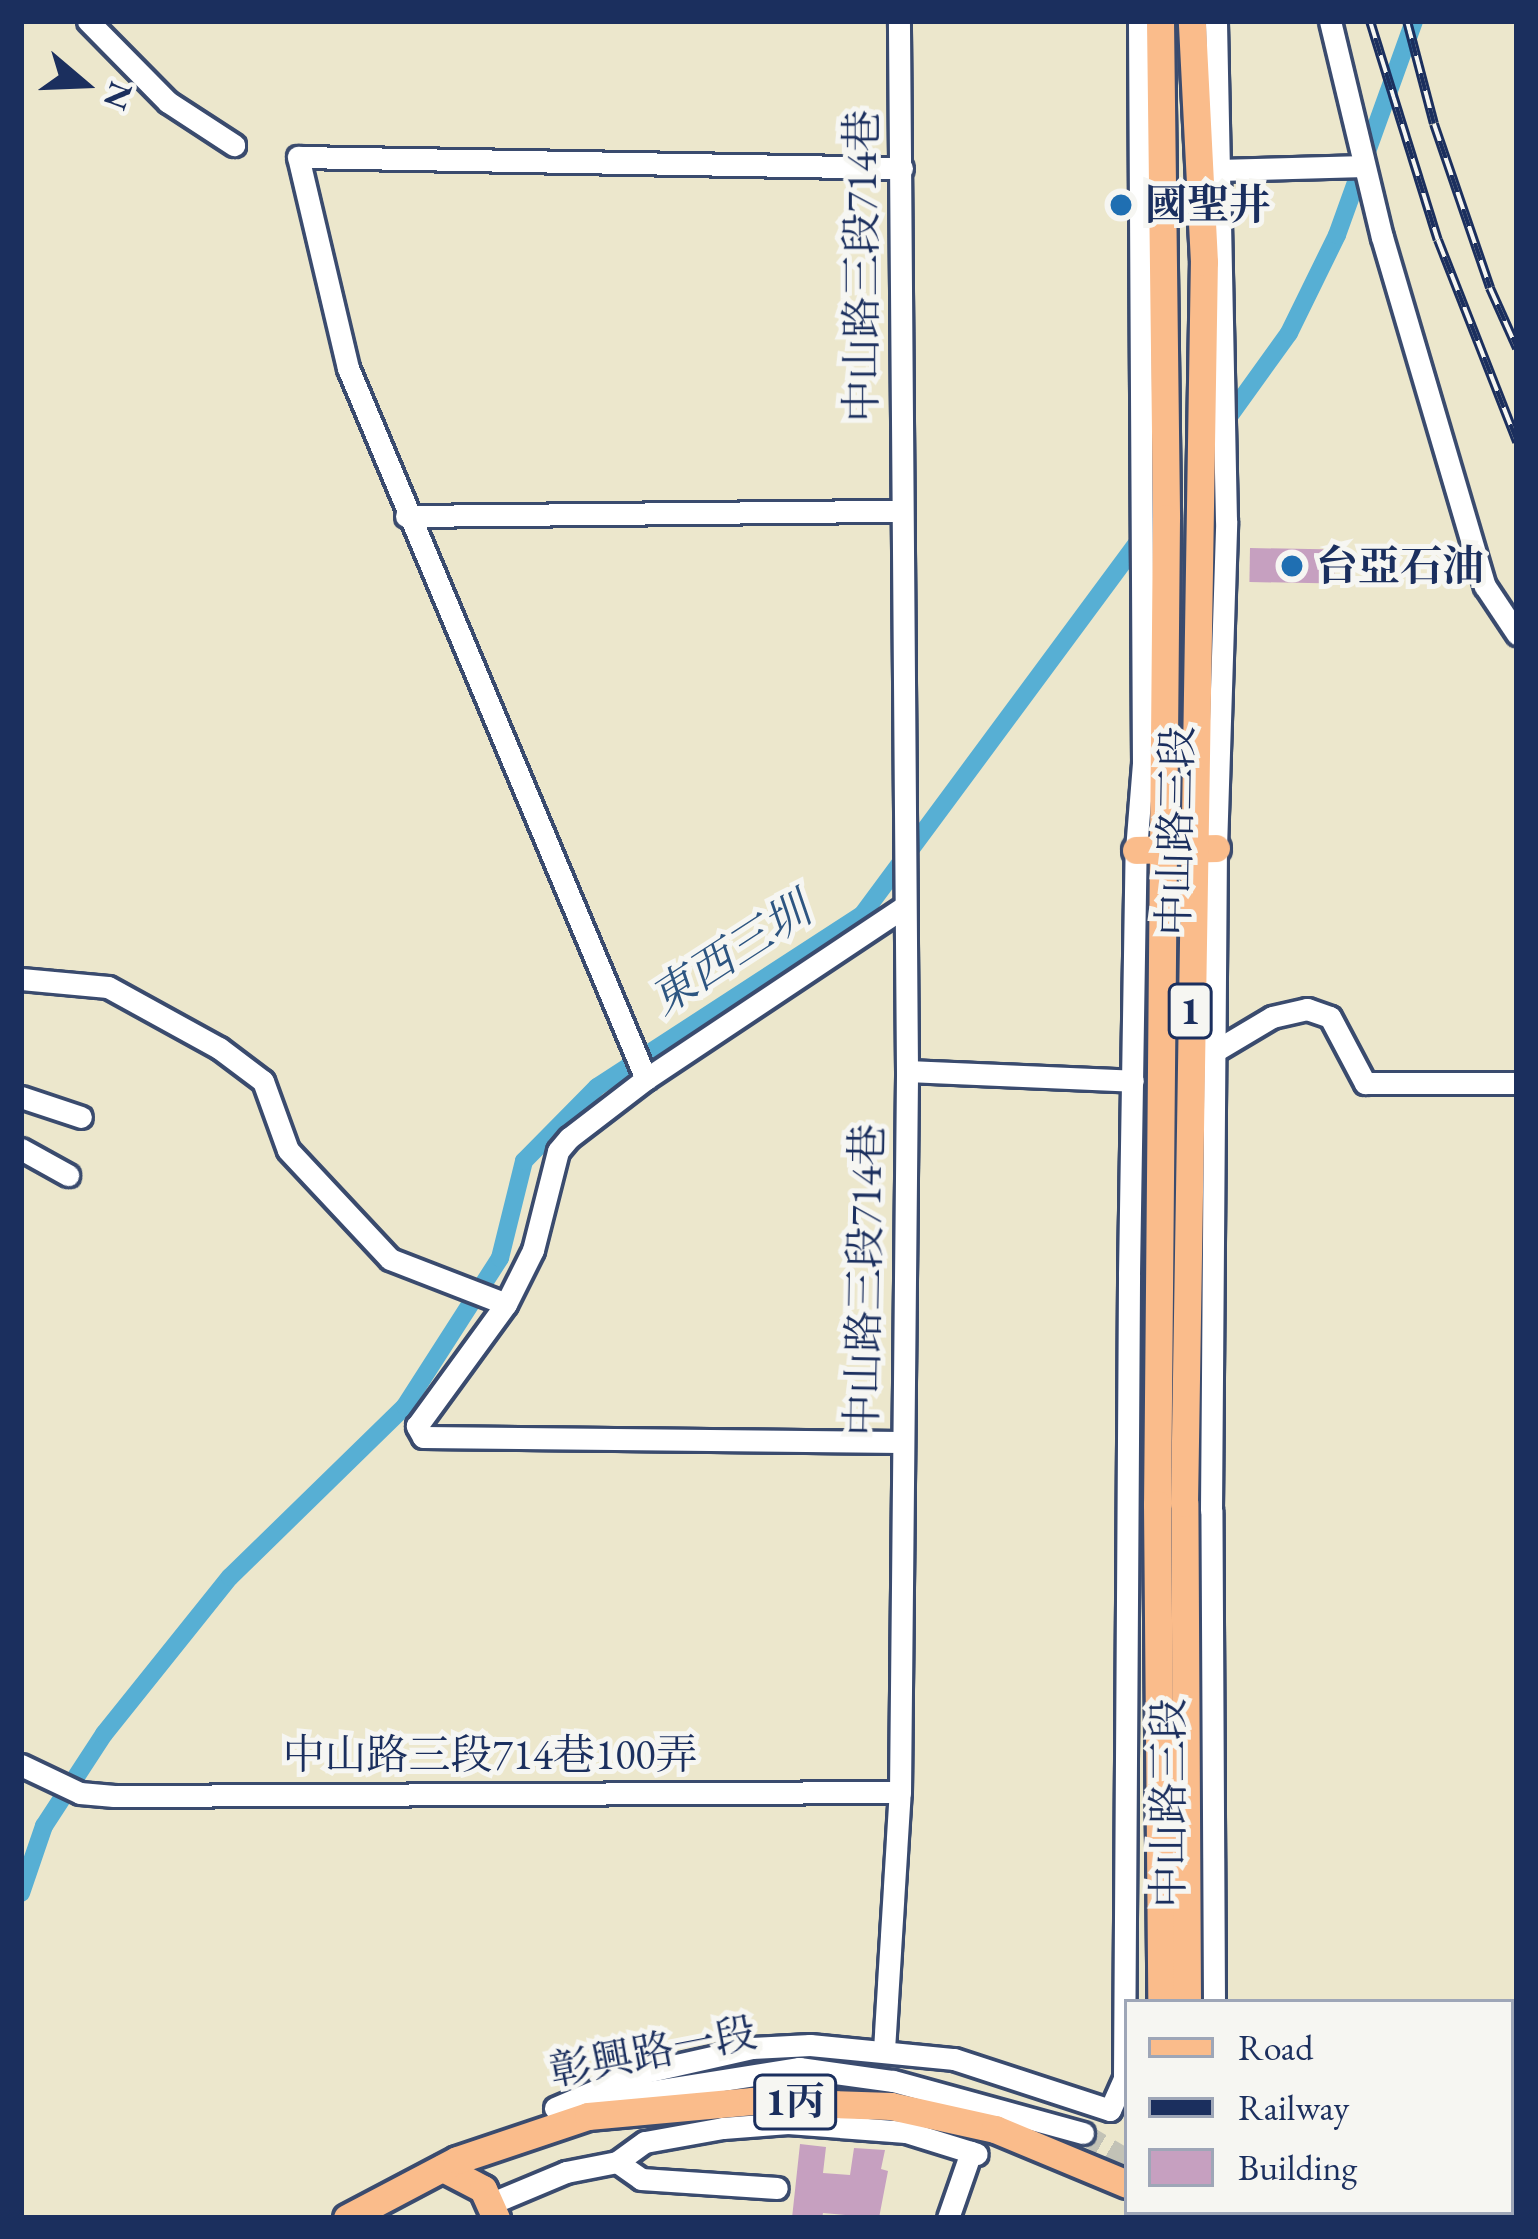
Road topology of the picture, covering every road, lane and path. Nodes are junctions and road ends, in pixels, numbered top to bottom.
1 (88, 21) edge
2 (898, 21) edge
3 (1138, 21) edge
4 (1160, 21) edge
5 (1192, 21) edge
6 (1216, 21) edge
7 (1330, 21) edge
8 (234, 145) dead end
9 (1364, 166) junction
10 (902, 168) junction
11 (1220, 170) junction
12 (1213, 262) junction
13 (1154, 263) junction
14 (902, 511) junction
15 (406, 515) junction
16 (1517, 634) edge
17 (1177, 848) junction
18 (902, 907) junction
19 (21, 979) edge
20 (1215, 1051) junction
21 (907, 1071) junction
22 (646, 1079) junction
23 (1133, 1082) junction
24 (1517, 1083) edge
25 (21, 1097) edge
26 (81, 1117) dead end
27 (21, 1148) edge
28 (68, 1175) dead end
29 (506, 1304) junction
30 (901, 1442) junction
31 (1197, 1506) junction
32 (1159, 1714) junction
33 (1126, 1715) junction
34 (1141, 1748) junction
35 (21, 1765) edge
36 (1127, 1790) junction
37 (900, 1792) junction
38 (1163, 1814) junction
39 (1197, 1926) junction
40 (1125, 1999) edge
41 (1161, 1999) edge
42 (1187, 1999) edge
43 (1213, 1999) edge
44 (1228, 1999) edge
45 (884, 2050) junction
46 (1124, 2078) edge
47 (554, 2108) junction
48 (1119, 2115) edge
49 (1083, 2134) tunnel mouth
50 (617, 2162) junction
51 (450, 2164) junction
52 (1124, 2183) edge
53 (777, 2188) dead end
54 (494, 2210) edge
55 (359, 2214) edge
56 (948, 2218) edge

1 - 8 street
2 - 10 street, 中山路三段714巷
3 - 13 street, 中山路三段 / 1
4 - 13 main road, 中山路三段 / 1
5 - 12 main road, 中山路三段 / 1
6 - 11 street, 中山路三段 / 1
7 - 9 street
9 - 11 street
9 - 16 street
10 - 14 street, 中山路三段714巷
10 - 15 street
11 - 12 street, 中山路三段 / 1
12 - 13 main road
12 - 17 main road, 中山路三段 / 1
13 - 17 main road, 中山路三段 / 1
14 - 15 street
14 - 18 street, 中山路三段714巷
15 - 22 street
17 - 20 street, 中山路三段 / 1
17 - 23 street, 中山路三段 / 1
17 - 31 main road, 中山路三段 / 1
17 - 32 main road, 中山路三段 / 1
18 - 21 street, 中山路三段714巷
18 - 22 street
19 - 29 street
20 - 24 street
20 - 31 street, 中山路三段 / 1
21 - 23 street
21 - 30 street, 中山路三段714巷
22 - 29 street
23 - 33 street, 中山路三段 / 1
25 - 26 street
27 - 28 street
29 - 30 street
30 - 37 street, 中山路三段714巷
31 - 39 main road, 中山路三段 / 1
31 - 39 street, 中山路三段 / 1
32 - 34 street
32 - 38 main road, 中山路三段 / 1
33 - 34 street
33 - 36 street, 1
34 - 36 street
34 - 38 street
35 - 37 street, 中山路三段714巷100弄
36 - 40 street, 1
37 - 45 street, 中山路三段714巷
38 - 41 main road, 1
39 - 42 main road, 中山路三段 / 1
39 - 43 street, 中山路三段
39 - 44 street
45 - 47 street, 1
45 - 48 street, 1
46 - 48 street, 1
47 - 49 street, 彰興路一段 / 1丙
47 - 51 street, 彰興路一段
50 - 53 street
50 - 54 street
50 - 56 street
51 - 52 main road, 彰興路一段 / 1丙
51 - 54 main road
51 - 55 main road, 彰興路一段 / 1丙

